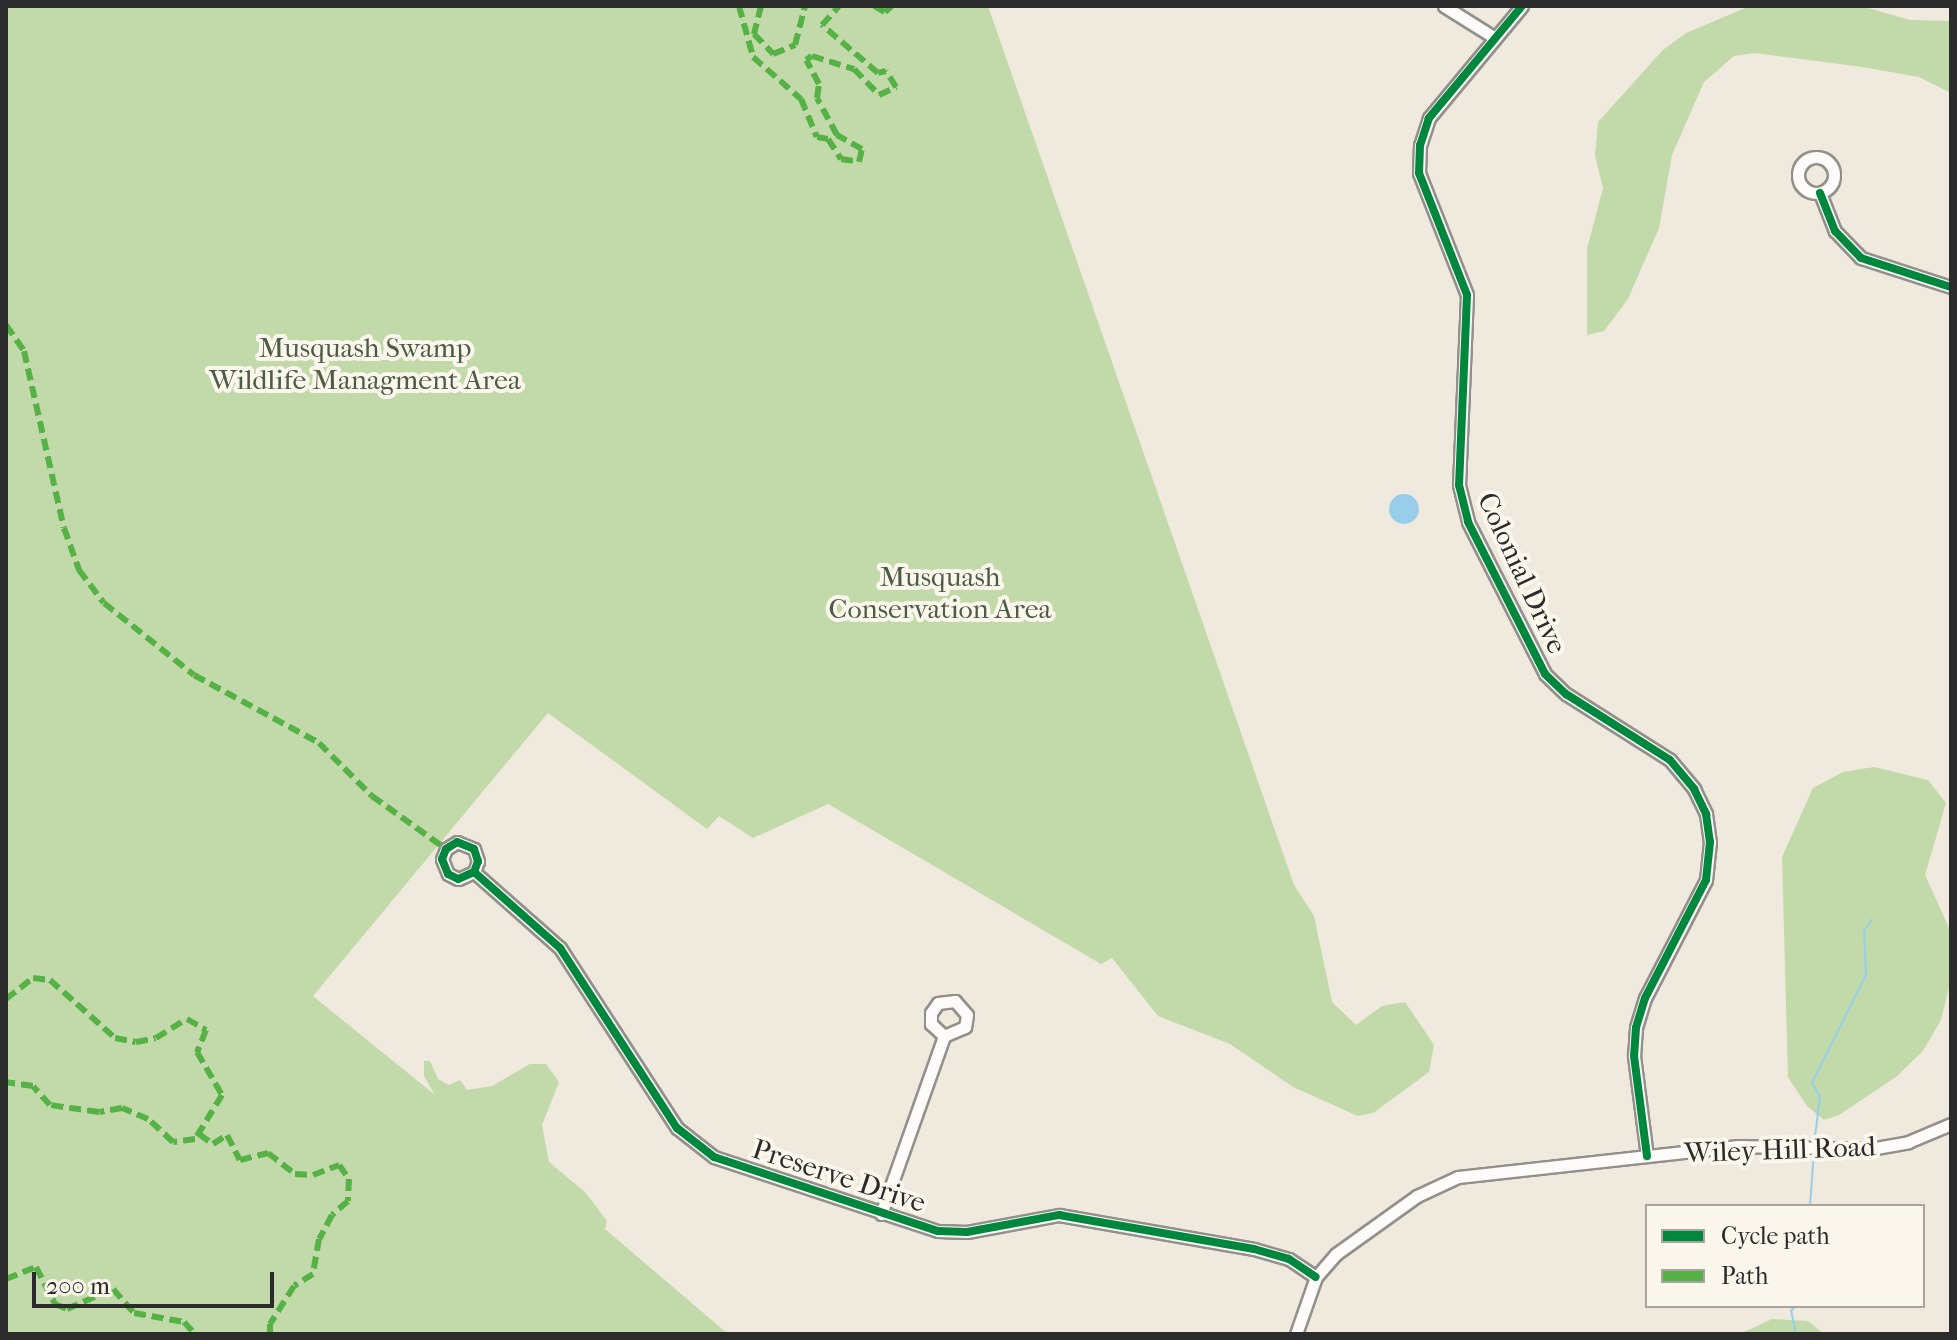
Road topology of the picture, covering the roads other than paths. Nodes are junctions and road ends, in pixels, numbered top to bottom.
1 (1444, 6) edge
2 (1522, 6) edge
3 (1495, 38) junction
4 (1820, 193) dead end
5 (1951, 287) edge
6 (474, 872) dead end
7 (944, 1036) dead end
8 (1951, 1124) edge
9 (1647, 1156) junction
10 (881, 1214) junction
11 (1316, 1277) junction
12 (1296, 1334) edge

1 - 3 street
2 - 3 street, Colonial Drive
3 - 9 street, Colonial Drive
4 - 5 street
6 - 10 street, Preserve Drive
7 - 10 street
8 - 9 street, Wiley Hill Road
9 - 11 street, Wiley Hill Road
10 - 11 street, Preserve Drive
11 - 12 street, Wiley Hill Road

